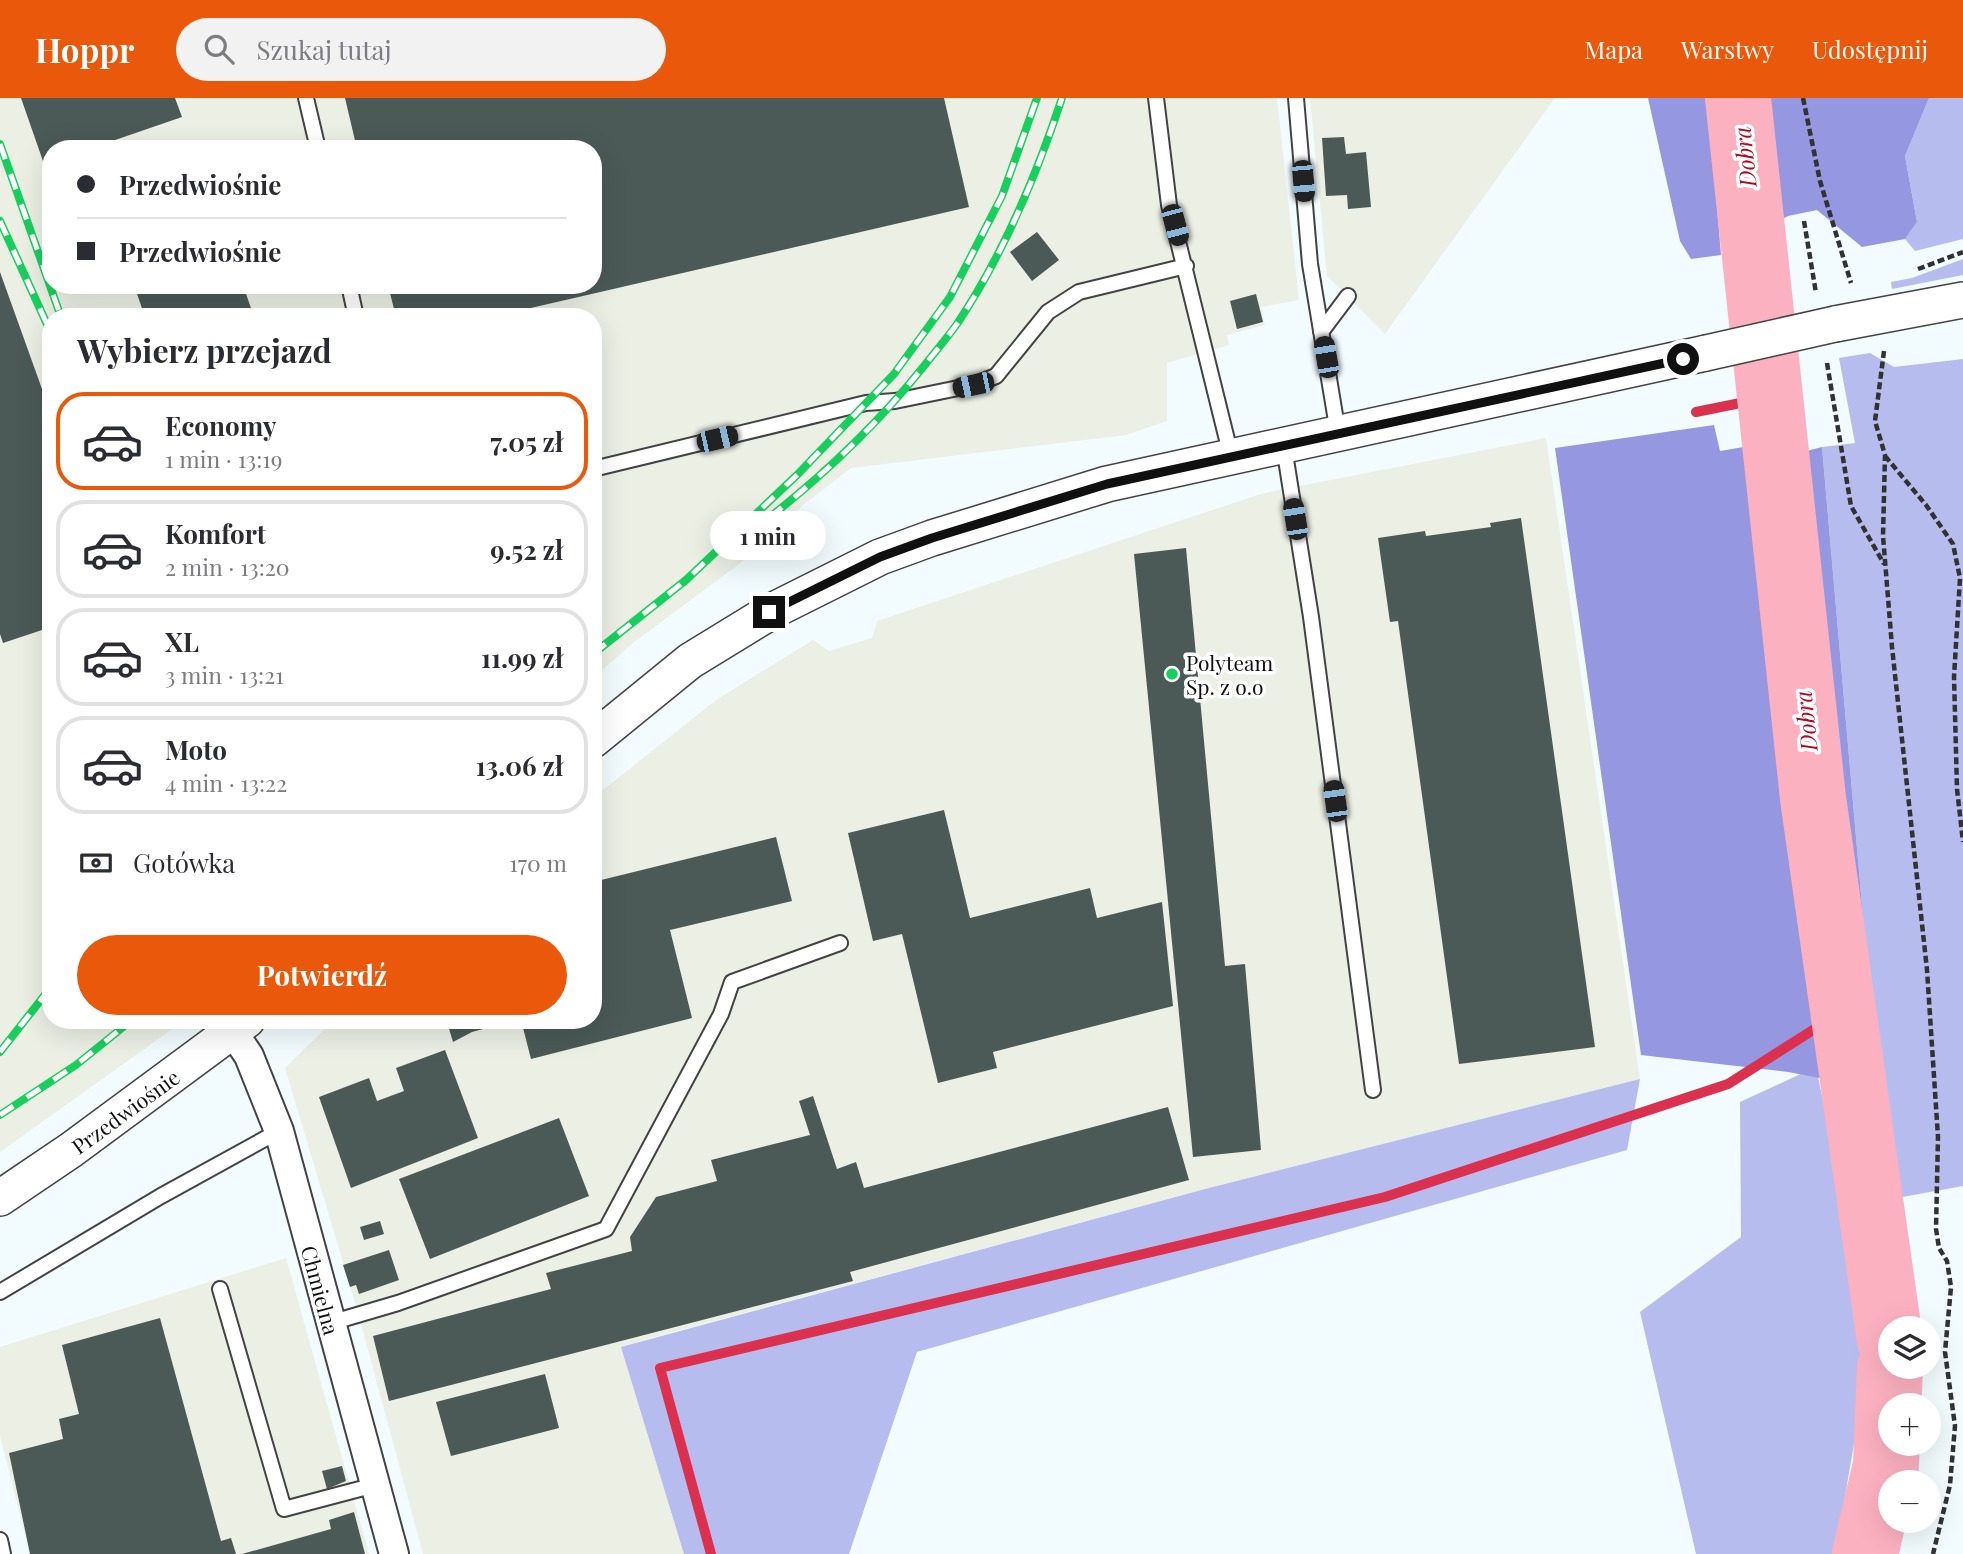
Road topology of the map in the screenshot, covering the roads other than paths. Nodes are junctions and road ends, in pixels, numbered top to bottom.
1 (306, 98) edge
2 (1156, 98) edge
3 (1296, 98) edge
4 (316, 140) edge
5 (1186, 267) junction
6 (1348, 296) dead end
7 (1963, 300) edge
8 (1321, 332) junction
9 (1338, 433) junction
10 (1284, 444) junction
11 (1231, 456) junction
12 (602, 467) edge
13 (602, 733) edge
14 (840, 943) dead end
15 (236, 1029) edge
16 (241, 1029) edge
17 (1373, 1090) dead end
18 (279, 1131) junction
19 (0, 1198) edge
20 (220, 1289) dead end
21 (0, 1292) edge
22 (330, 1323) junction
23 (375, 1485) junction
24 (0, 1540) edge
25 (3, 1554) edge
26 (394, 1554) edge

1 - 4 lane
2 - 5 lane
3 - 8 lane
5 - 11 lane
5 - 12 lane
6 - 8 lane
7 - 9 street, bridge
8 - 9 lane
9 - 10 street
10 - 11 street
10 - 17 lane
11 - 13 street
14 - 22 lane
15 - 19 street, Przedwiośnie
16 - 18 street, Chmielna
18 - 21 lane
18 - 22 street, Chmielna
20 - 23 lane
22 - 23 street, Chmielna
23 - 26 street, Chmielna
24 - 25 lane

